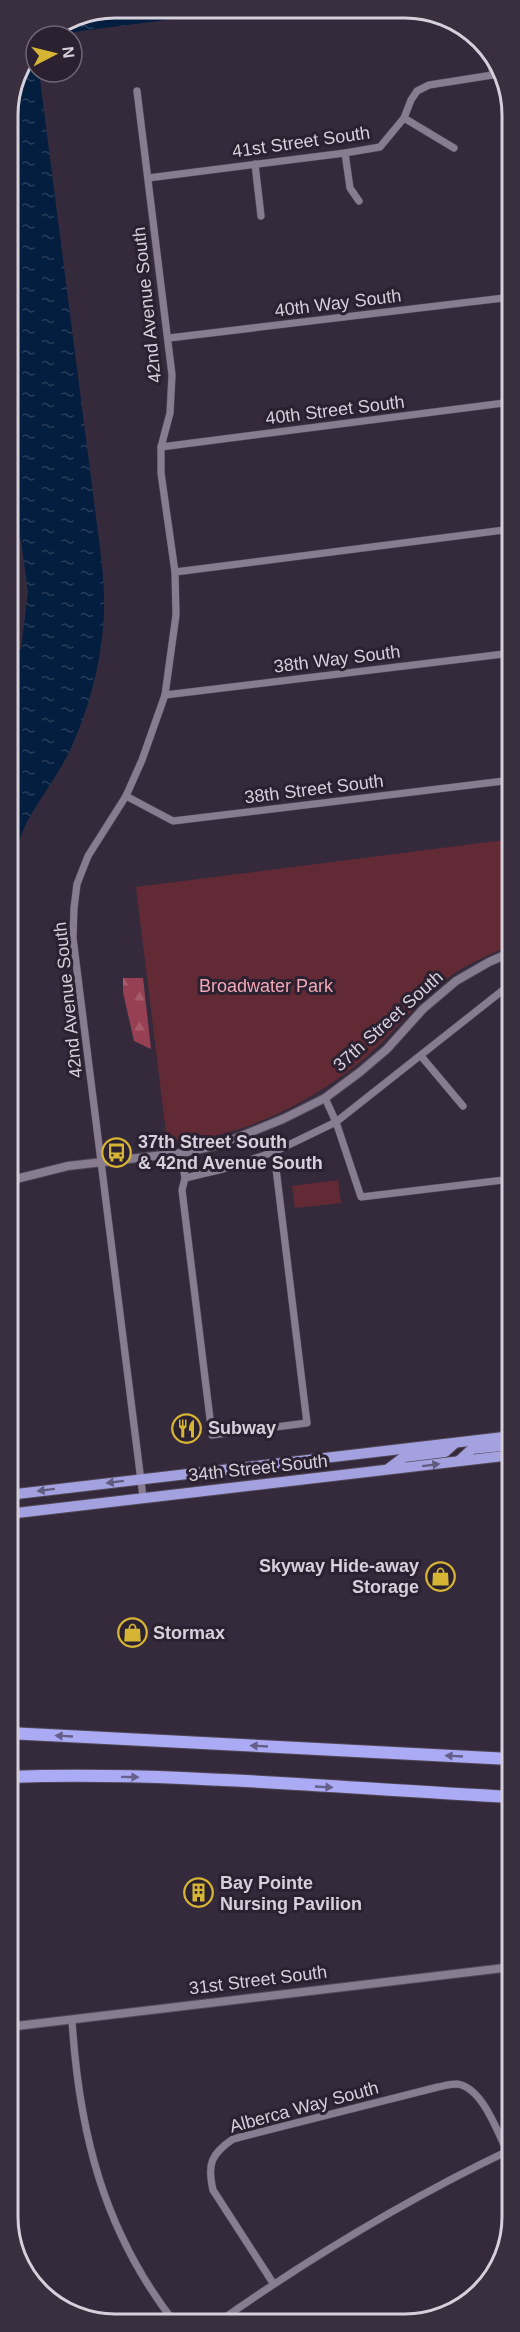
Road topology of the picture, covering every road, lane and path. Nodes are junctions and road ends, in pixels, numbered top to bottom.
1 (493, 75) edge
2 (137, 91) dead end
3 (404, 118) junction
4 (454, 148) dead end
5 (345, 153) junction
6 (255, 164) junction
7 (148, 178) junction
8 (359, 201) dead end
9 (261, 216) dead end
10 (502, 298) edge
11 (169, 338) junction
12 (502, 403) edge
13 (162, 447) junction
14 (502, 530) edge
15 (175, 572) junction
16 (502, 654) edge
17 (165, 695) junction
18 (502, 781) edge
19 (126, 796) junction
20 (502, 956) edge
21 (502, 991) edge
22 (421, 1056) junction
23 (325, 1098) junction
24 (463, 1106) dead end
25 (336, 1122) junction
26 (274, 1152) junction
27 (181, 1153) junction
28 (101, 1162) junction
29 (18, 1178) edge
30 (185, 1178) junction
31 (502, 1180) edge
32 (502, 1439) edge
33 (456, 1443) junction
34 (502, 1445) edge
35 (502, 1456) edge
36 (459, 1461) junction
37 (385, 1470) junction
38 (141, 1479) junction
39 (18, 1494) edge
40 (143, 1497) junction
41 (18, 1513) edge
42 (18, 1734) edge
43 (502, 1758) edge
44 (18, 1777) edge
45 (502, 1796) edge
46 (502, 1967) edge
47 (72, 2020) junction
48 (18, 2026) edge
49 (502, 2138) edge
50 (502, 2156) edge
51 (273, 2283) junction
52 (169, 2314) edge
53 (230, 2314) edge

1 - 3 street, 41st Street South
2 - 7 street, 42nd Avenue South
3 - 4 street
3 - 5 street, 41st Street South
5 - 6 street, 41st Street South
5 - 8 street
6 - 7 street, 41st Street South
6 - 9 street
7 - 11 street, 42nd Avenue South
10 - 11 street, 40th Way South
11 - 13 street, 42nd Avenue South
12 - 13 street, 40th Street South
13 - 15 street, 42nd Avenue South
14 - 15 street
15 - 17 street, 42nd Avenue South
16 - 17 street, 38th Way South
17 - 19 street, 42nd Avenue South
18 - 19 street, 38th Street South
19 - 28 street, 42nd Avenue South
20 - 23 street, 37th Street South
21 - 22 street
22 - 24 street
22 - 25 street
23 - 25 street
23 - 27 street, 37th Street South
25 - 26 street
25 - 31 street
26 - 30 street
26 - 30 street
27 - 28 street, 37th Street South
27 - 30 street
28 - 29 street, 37th Street South
28 - 38 street, 42nd Avenue South
32 - 33 highway, 34th Street South
33 - 37 highway
33 - 38 highway, 34th Street South
34 - 36 highway
35 - 36 highway, 34th Street South
37 -> 36 highway, 34th Street South
37 - 40 highway, 34th Street South
38 -> 39 highway, 34th Street South
38 - 40 street, 42nd Avenue South
40 - 41 highway, 34th Street South
43 -> 42 highway
44 -> 45 highway
46 - 47 street, 31st Street South
47 - 48 street, 31st Street South
47 - 52 street
49 - 51 street, Alberca Way South
50 - 51 street
51 - 53 street

